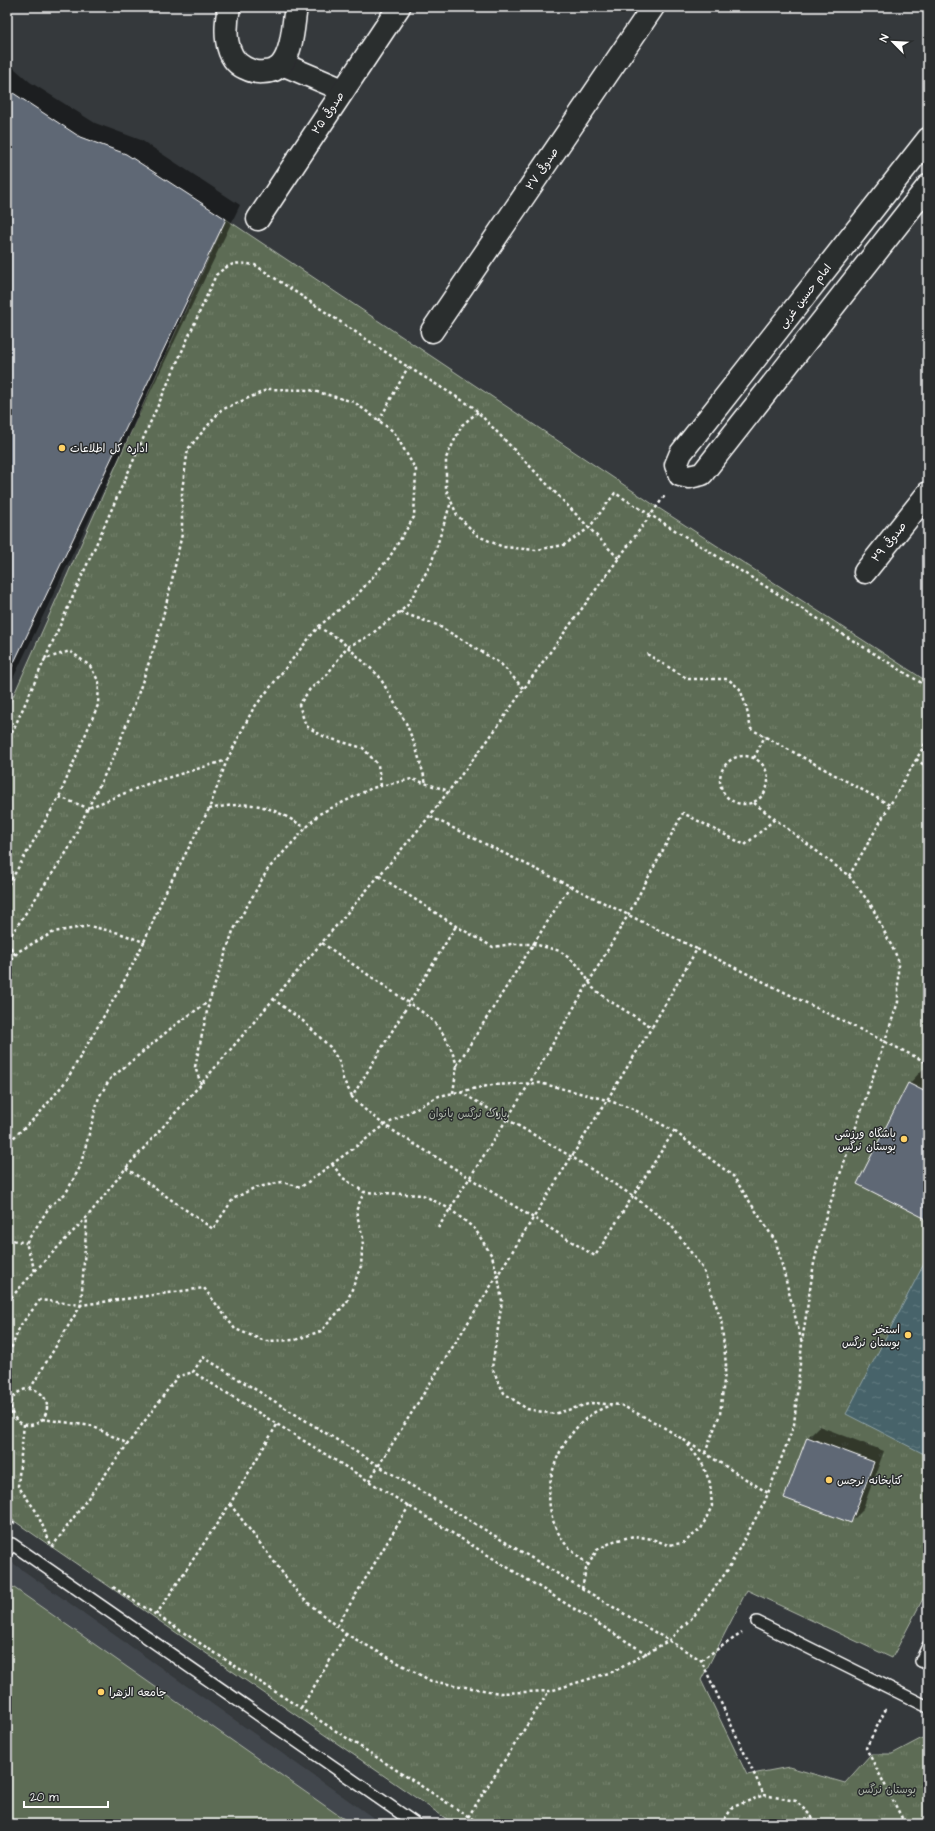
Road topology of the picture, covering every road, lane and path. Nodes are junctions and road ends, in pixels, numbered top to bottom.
1 (229, 7) edge
2 (296, 7) edge
3 (399, 7) edge
4 (653, 7) edge
5 (282, 64) junction
6 (343, 90) junction
7 (928, 139) edge
8 (928, 186) edge
9 (258, 219) dead end
10 (432, 330) dead end
11 (408, 367) junction
12 (478, 412) junction
13 (379, 421) junction
14 (928, 493) edge
15 (452, 502) junction
16 (656, 507) dead end
17 (652, 514) junction
18 (589, 528) junction
19 (619, 559) junction
20 (865, 572) dead end
21 (400, 612) junction
22 (318, 627) junction
23 (347, 647) junction
24 (647, 654) dead end
25 (45, 659) junction
26 (928, 687) edge
27 (524, 689) junction
28 (765, 736) junction
29 (928, 739) edge
30 (7, 744) edge
31 (754, 758) junction
32 (916, 759) junction
33 (226, 760) junction
34 (928, 768) edge
35 (426, 783) junction
36 (380, 786) junction
37 (449, 791) junction
38 (59, 797) junction
39 (754, 803) junction
40 (890, 805) junction
41 (88, 808) junction
42 (209, 809) junction
43 (429, 816) junction
44 (775, 819) junction
45 (306, 828) junction
46 (379, 876) junction
47 (849, 876) junction
48 (570, 886) junction
49 (7, 888) edge
50 (628, 915) junction
51 (456, 926) junction
52 (7, 941) edge
53 (144, 942) junction
54 (322, 943) junction
55 (534, 944) junction
56 (697, 949) junction
57 (15, 955) junction
58 (7, 964) edge
59 (589, 982) junction
60 (273, 999) junction
61 (209, 1002) junction
62 (410, 1004) junction
63 (652, 1027) junction
64 (885, 1041) junction
65 (928, 1063) edge
66 (457, 1066) junction
67 (201, 1084) junction
68 (529, 1084) junction
69 (460, 1092) junction
70 (453, 1093) junction
71 (352, 1097) junction
72 (607, 1100) junction
73 (506, 1118) junction
74 (385, 1125) junction
75 (674, 1131) junction
76 (7, 1141) edge
77 (572, 1157) junction
78 (332, 1164) junction
79 (126, 1168) junction
80 (469, 1178) junction
81 (364, 1192) junction
82 (633, 1196) junction
83 (450, 1209) junction
84 (87, 1217) junction
85 (534, 1219) junction
86 (438, 1228) dead end
87 (7, 1239) edge
88 (26, 1243) junction
89 (35, 1271) junction
90 (498, 1277) junction
91 (7, 1302) edge
92 (81, 1305) junction
93 (802, 1343) junction
94 (7, 1359) edge
95 (193, 1372) junction
96 (30, 1389) junction
97 (7, 1396) edge
98 (13, 1399) junction
99 (613, 1404) junction
100 (42, 1419) junction
101 (278, 1423) junction
102 (24, 1424) junction
103 (684, 1440) junction
104 (128, 1444) junction
105 (705, 1453) junction
106 (379, 1466) junction
107 (369, 1481) junction
108 (768, 1493) junction
109 (230, 1504) junction
110 (409, 1506) junction
111 (7, 1518) edge
112 (20, 1527) dead end
113 (46, 1544) dead end
114 (52, 1548) junction
115 (7, 1551) edge
116 (588, 1565) junction
117 (110, 1585) dead end
118 (582, 1589) junction
119 (156, 1615) junction
120 (757, 1622) joint
121 (337, 1626) junction
122 (346, 1634) junction
123 (668, 1641) junction
124 (928, 1646) edge
125 (647, 1654) junction
126 (701, 1660) junction
127 (928, 1664) edge
128 (550, 1690) junction
129 (896, 1691) junction
130 (928, 1707) edge
131 (301, 1708) junction
132 (764, 1795) junction
133 (468, 1817) junction
134 (416, 1824) edge
135 (480, 1824) edge
136 (721, 1824) edge
137 (819, 1824) edge
138 (905, 1824) edge

1 - 5 main road
2 - 5 main road
3 - 6 main road, صدوقی ۲۵
4 - 10 main road, صدوقی ۲۷
5 - 6 main road
6 - 9 main road, صدوقی ۲۵
7 - 8 main road, امام حسین غربی
11 - 12 path
11 - 13 path
11 - 25 path
12 - 15 path
12 - 18 path
13 - 22 path
13 - 41 path
14 - 20 main road, صدوقی ۲۹
15 - 18 path
15 - 21 path
16 - 17 path
17 - 18 path
17 - 19 path
17 - 26 path
18 - 19 path
19 - 27 path
21 - 23 path
21 - 27 path
22 - 23 path
22 - 33 path
23 - 35 path
23 - 36 path
24 - 28 path
25 - 30 path
25 - 38 path
27 - 37 path
28 - 31 path
28 - 40 path
29 - 32 path
31 - 39 path
31 - 39 path
32 - 34 path
32 - 40 path
33 - 41 path
33 - 42 path
35 - 36 path
35 - 37 path
36 - 45 path
37 - 43 path
38 - 41 path
38 - 49 path
39 - 44 path
40 - 47 path
41 - 52 path
42 - 45 path
42 - 53 path
43 - 46 path
43 - 48 path
44 - 47 path
44 - 50 path
45 - 61 path
46 - 51 path
46 - 54 path
47 - 64 path
48 - 50 path
48 - 55 path
50 - 56 path
50 - 59 path
51 - 55 path
51 - 62 path
52 - 57 path
53 - 57 path
53 - 76 path
54 - 60 path
54 - 62 path
55 - 59 path
55 - 66 path
56 - 63 path
56 - 64 path
57 - 58 path
59 - 63 path
59 - 68 path
60 - 67 path
60 - 71 path
61 - 67 path
61 - 88 path
62 - 66 path
62 - 71 path
63 - 72 path
64 - 65 path
64 - 93 path
66 - 70 path
67 - 79 path
68 - 69 path
68 - 72 path
68 - 73 path
69 - 70 path
69 - 73 path
70 - 74 path
71 - 74 path
72 - 75 path
72 - 77 path
73 - 77 path
73 - 80 path
74 - 78 path
74 - 80 path
75 - 82 path
75 - 93 path
77 - 82 path
77 - 85 path
78 - 79 path
78 - 81 path
79 - 84 path
80 - 83 path
80 - 85 path
81 - 83 path
81 - 92 path
82 - 85 path
82 - 105 path
83 - 86 path
83 - 90 path
84 - 89 path
84 - 92 path
85 - 90 path
87 - 88 path
88 - 89 path
89 - 91 path
90 - 99 path
90 - 106 path
92 - 94 path
92 - 96 path
93 - 108 path
95 - 101 path
95 - 104 path
95 - 106 path
96 - 98 path
96 - 100 path
97 - 98 path
98 - 102 path
99 - 103 path
99 - 116 path
100 - 102 path
100 - 104 path
101 - 107 path
101 - 109 path
102 - 114 path
103 - 105 path
103 - 116 path
104 - 114 path
105 - 108 path
106 - 107 path
106 - 118 path
107 - 110 path
108 - 123 path
109 - 119 path
109 - 121 path
110 - 121 path
110 - 125 path
111 - 112 path
113 - 114 path
115 - 134 lane
116 - 118 path
117 - 119 path
118 - 123 path
119 - 131 path
120 - 126 path
120 - 129 lane
121 - 122 path
122 - 128 path
122 - 131 path
123 - 125 path
123 - 126 path
124 - 127 lane
125 - 128 path
126 - 132 path
128 - 133 path
129 - 130 lane
129 - 138 path
131 - 133 path
132 - 136 path
132 - 137 path
133 - 135 path

